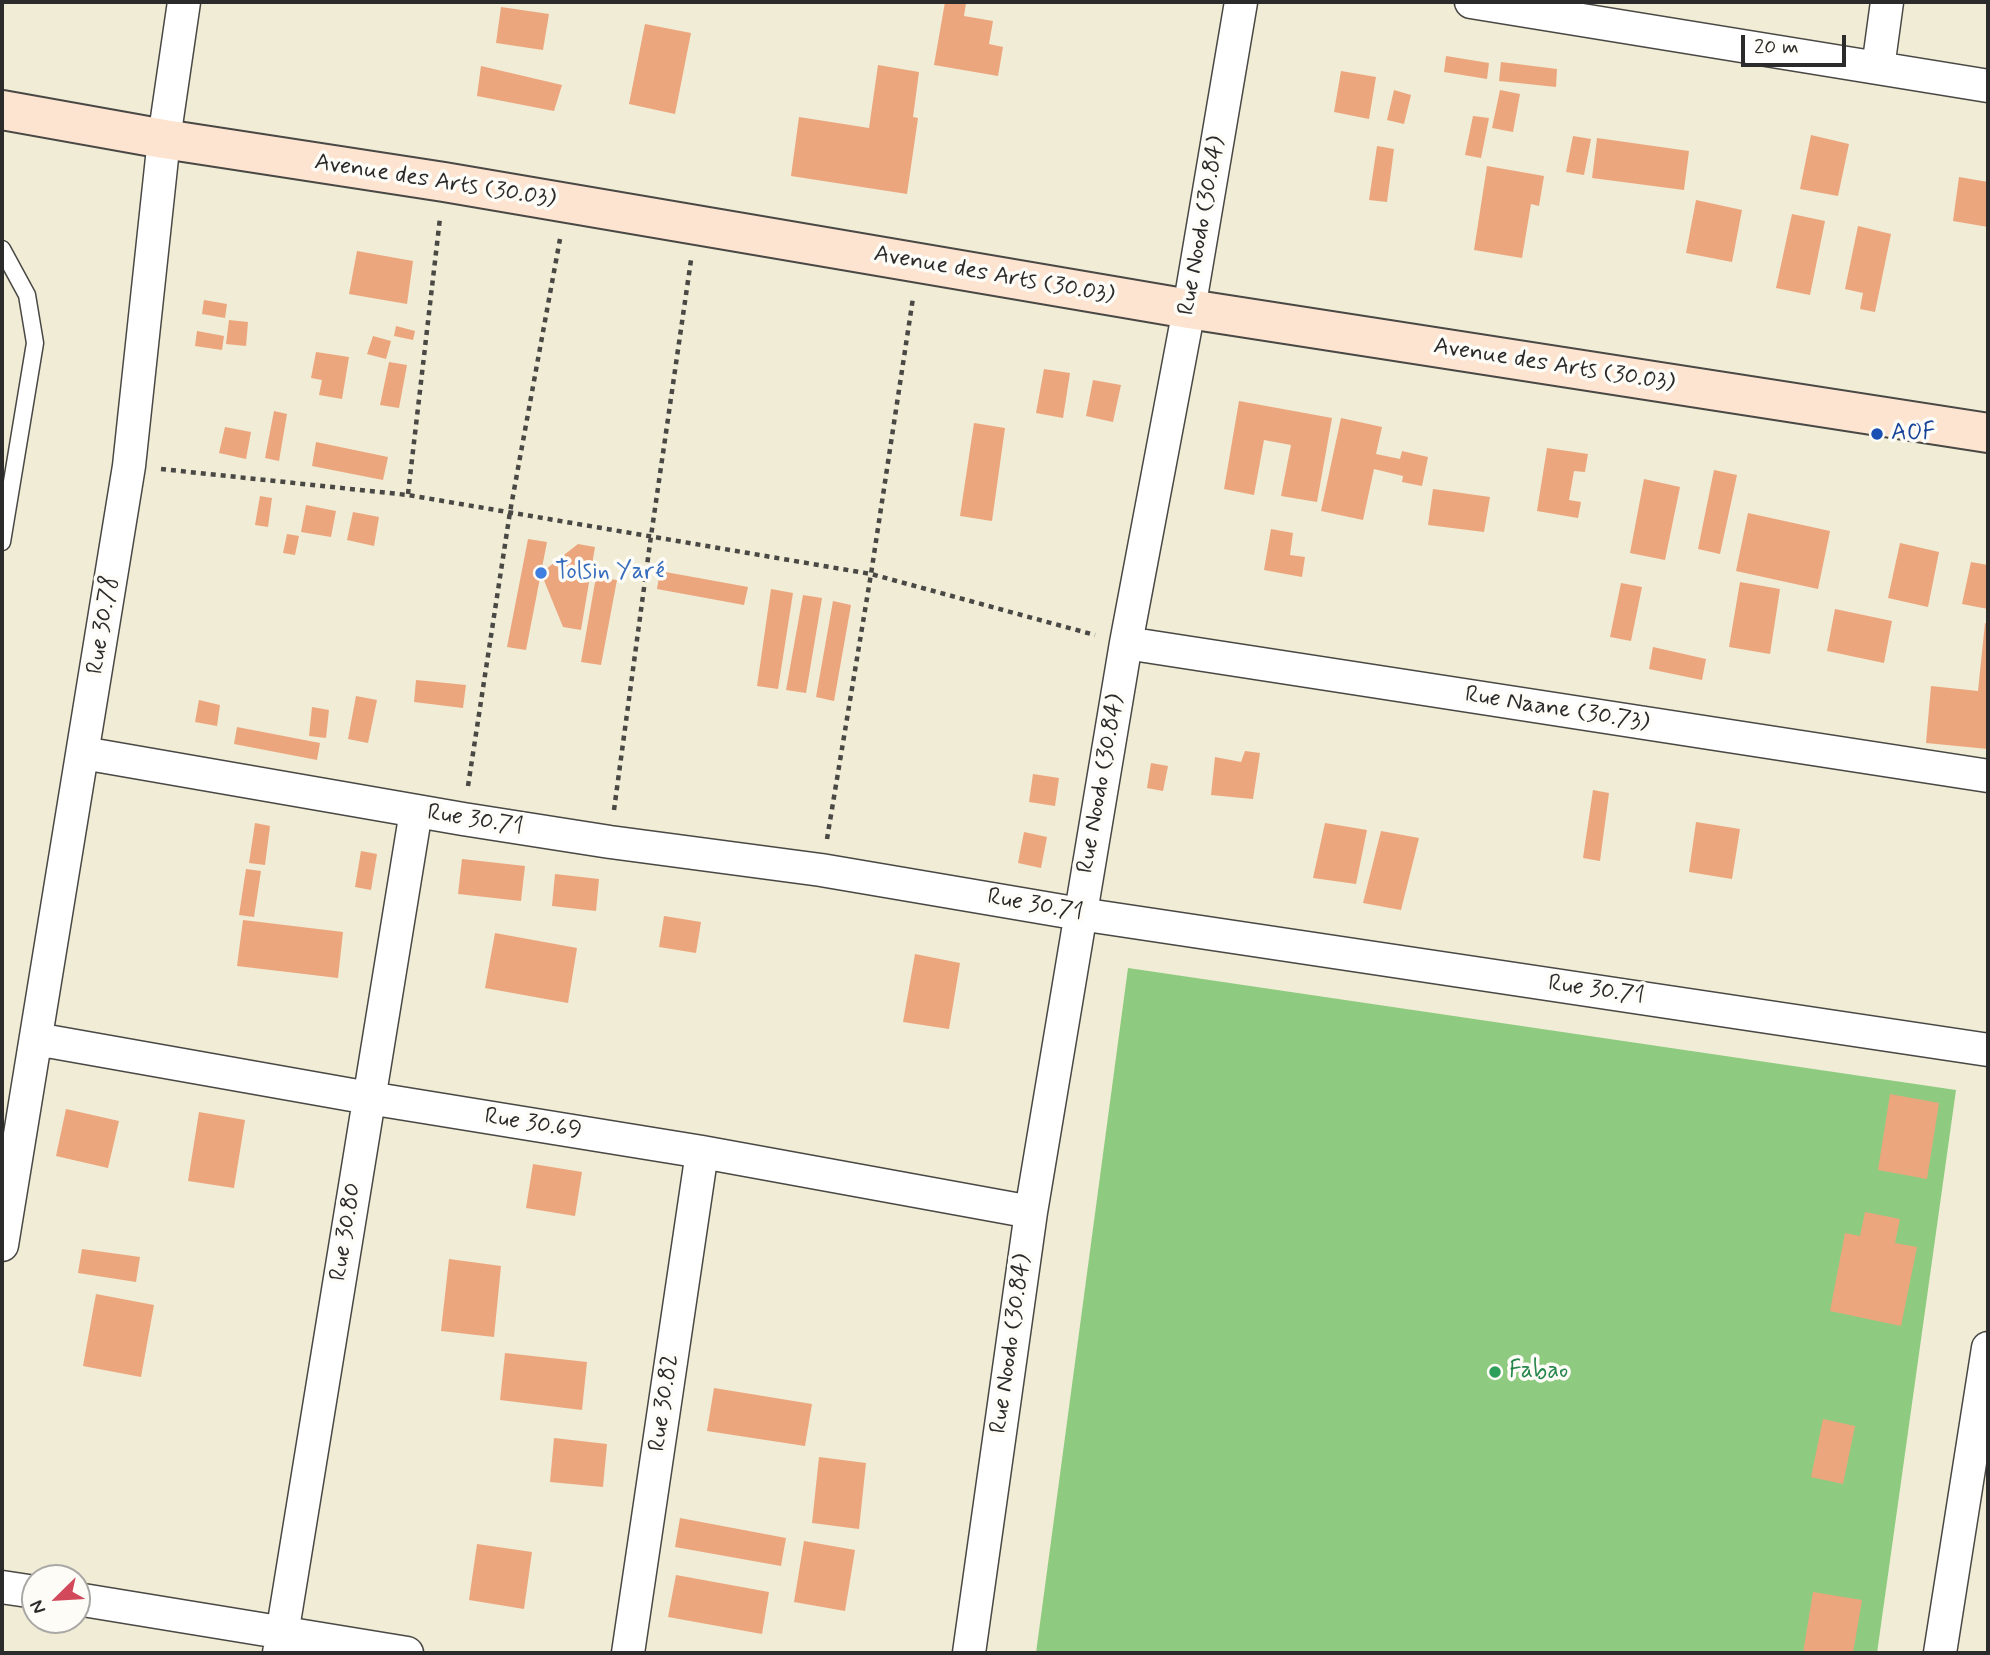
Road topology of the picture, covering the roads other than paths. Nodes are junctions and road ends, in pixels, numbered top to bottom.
1 (184, 2) edge
2 (1241, 2) edge
3 (1471, 2) edge
4 (1887, 2) edge
5 (1563, 9) edge
6 (1878, 68) junction
7 (1988, 86) edge
8 (2, 110) edge
9 (164, 139) junction
10 (2, 249) edge
11 (1189, 309) junction
12 (1988, 433) edge
13 (2, 542) edge
14 (1126, 643) junction
15 (83, 753) junction
16 (1988, 776) edge
17 (416, 811) junction
18 (1080, 914) junction
19 (36, 1040) junction
20 (1988, 1050) edge
21 (369, 1098) junction
22 (702, 1153) junction
23 (1031, 1212) junction
24 (2, 1245) edge
25 (1988, 1348) edge
26 (2, 1587) edge
27 (21, 1590) edge
28 (91, 1602) edge
29 (280, 1643) edge
30 (407, 1653) edge
31 (628, 1653) edge
32 (969, 1653) edge
33 (1940, 1653) edge

1 - 9 street, Rue 30.78
2 - 11 street, Rue Noodo (30.84)
3 - 5 street
4 - 6 street
5 - 6 street
6 - 7 street
8 - 9 street, Avenue des Arts (30.03)
9 - 11 street, Avenue des Arts (30.03)
9 - 15 street, Rue 30.78
10 - 13 lane
11 - 12 street, Avenue des Arts (30.03)
11 - 14 street, Rue Noodo (30.84)
14 - 16 street, Rue Naane (30.73)
14 - 18 street, Rue Noodo (30.84)
15 - 17 street, Rue 30.71
15 - 19 street, Rue 30.78
17 - 18 street, Rue 30.71
17 - 21 street, Rue 30.80
18 - 20 street, Rue 30.71
18 - 23 street, Rue Noodo (30.84)
19 - 21 street, Rue 30.69
19 - 24 street, Rue 30.78
21 - 22 street, Rue 30.69
21 - 29 street, Rue 30.80
22 - 23 street, Rue 30.69
22 - 31 street, Rue 30.82
23 - 32 street, Rue Noodo (30.84)
25 - 33 street
26 - 27 street
28 - 29 street
29 - 30 street

